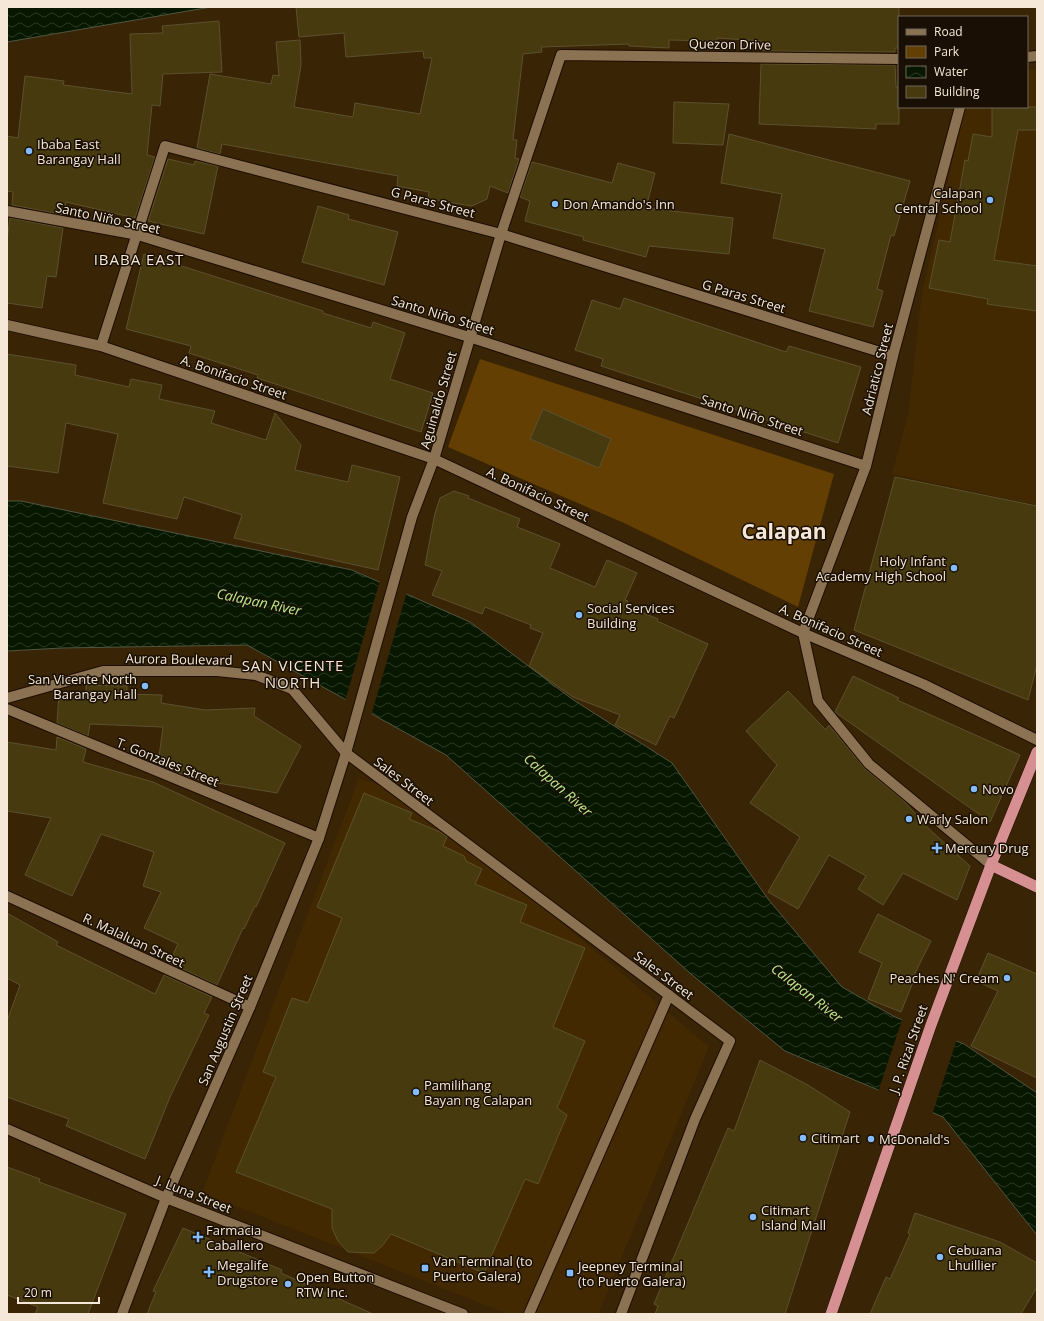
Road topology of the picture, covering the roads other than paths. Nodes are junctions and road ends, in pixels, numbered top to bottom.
1 (561, 55) joint
2 (898, 59) edge
3 (960, 108) edge
4 (7, 211) edge
5 (138, 234) junction
6 (501, 234) junction
7 (7, 325) edge
8 (469, 337) junction
9 (101, 346) junction
10 (893, 356) junction
11 (434, 460) junction
12 (866, 466) junction
13 (803, 633) junction
14 (7, 698) edge
15 (7, 709) edge
16 (1037, 740) edge
17 (1037, 752) edge
18 (346, 753) junction
19 (319, 838) junction
20 (991, 865) junction
21 (1037, 887) edge
22 (7, 896) edge
23 (669, 995) junction
24 (250, 1007) junction
25 (7, 1129) edge
26 (166, 1198) junction
27 (122, 1314) edge
28 (463, 1314) edge
29 (529, 1314) edge
30 (621, 1314) edge
31 (831, 1314) edge

1 - 2 street, Quezon Drive
1 - 6 street, Aguinaldo Street
3 - 10 street, Adriatico Street
4 - 5 street, Santo Niño Street
5 - 6 street, G Paras Street
5 - 8 street, Santo Niño Street
5 - 9 street, G Paras Street
6 - 8 street, Aguinaldo Street
6 - 10 street, G Paras Street
7 - 9 street, A. Bonifacio Street
8 - 11 street, Aguinaldo Street
8 - 12 street, Santo Niño Street
9 - 11 street, A. Bonifacio Street
10 - 12 street, Adriatico Street
11 - 13 street, A. Bonifacio Street
11 - 18 street, Aguinaldo Street
12 - 13 street, Adriatico Street
13 - 16 street, A. Bonifacio Street
13 - 20 street
14 - 18 street, Aurora Boulevard
15 - 19 street, T. Gonzales Street
17 - 20 highway, J. P. Rizal Street
18 - 19 street, San Augustin Street
18 - 23 street, Sales Street
19 - 24 street, San Augustin Street
20 - 21 highway
20 - 31 highway, J. P. Rizal Street
22 - 24 street, R. Malaluan Street
23 - 29 street
23 - 30 street, Sales Street
24 - 26 street, San Augustin Street
25 - 26 street, J. Luna Street
26 - 27 street, San Augustin Street
26 - 28 street, J. Luna Street

